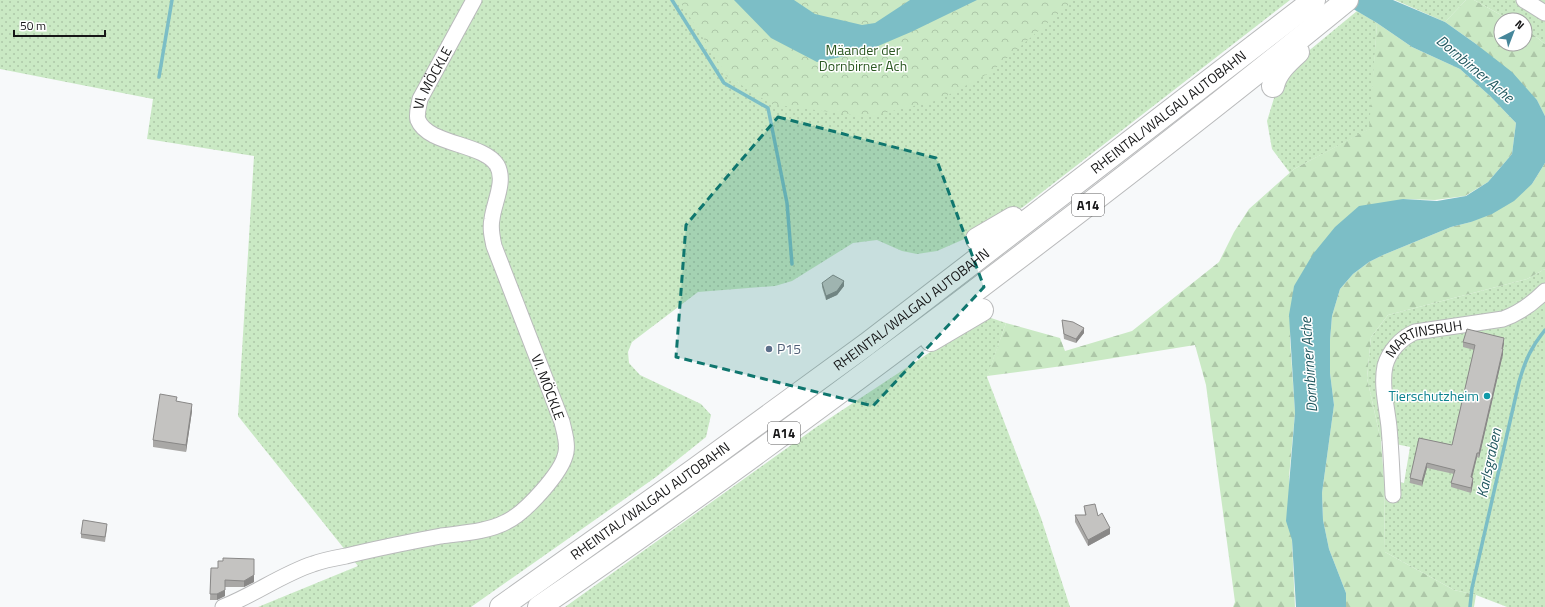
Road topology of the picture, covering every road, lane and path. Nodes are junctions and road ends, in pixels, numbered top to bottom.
1 (474, 0) edge
2 (1347, 0) edge
3 (1524, 0) edge
4 (1320, 8) edge
5 (1545, 13) edge
6 (1301, 32) junction
7 (1273, 86) dead end
8 (1077, 184) junction
9 (976, 239) dead end
10 (1545, 291) edge
11 (982, 310) dead end
12 (869, 371) junction
13 (709, 440) dead end
14 (1393, 495) dead end
15 (646, 505) junction
16 (223, 607) edge
17 (501, 607) edge
18 (539, 607) edge

1 - 16 street, VI. MÖCKLE
2 - 4 highway, RHEINTAL/WALGAU AUTOBAHN / A14
3 - 5 street
4 - 6 highway, RHEINTAL/WALGAU AUTOBAHN / A14
4 - 6 highway
6 - 7 highway
6 - 8 highway, RHEINTAL/WALGAU AUTOBAHN / A14
6 - 12 highway, RHEINTAL/WALGAU AUTOBAHN / A14
8 - 9 highway
8 - 15 highway, RHEINTAL/WALGAU AUTOBAHN / A14
10 - 14 street, MARTINSRUH
11 - 12 highway
12 - 18 highway, RHEINTAL/WALGAU AUTOBAHN / A14
13 - 15 highway
15 - 17 highway, RHEINTAL/WALGAU AUTOBAHN / A14

